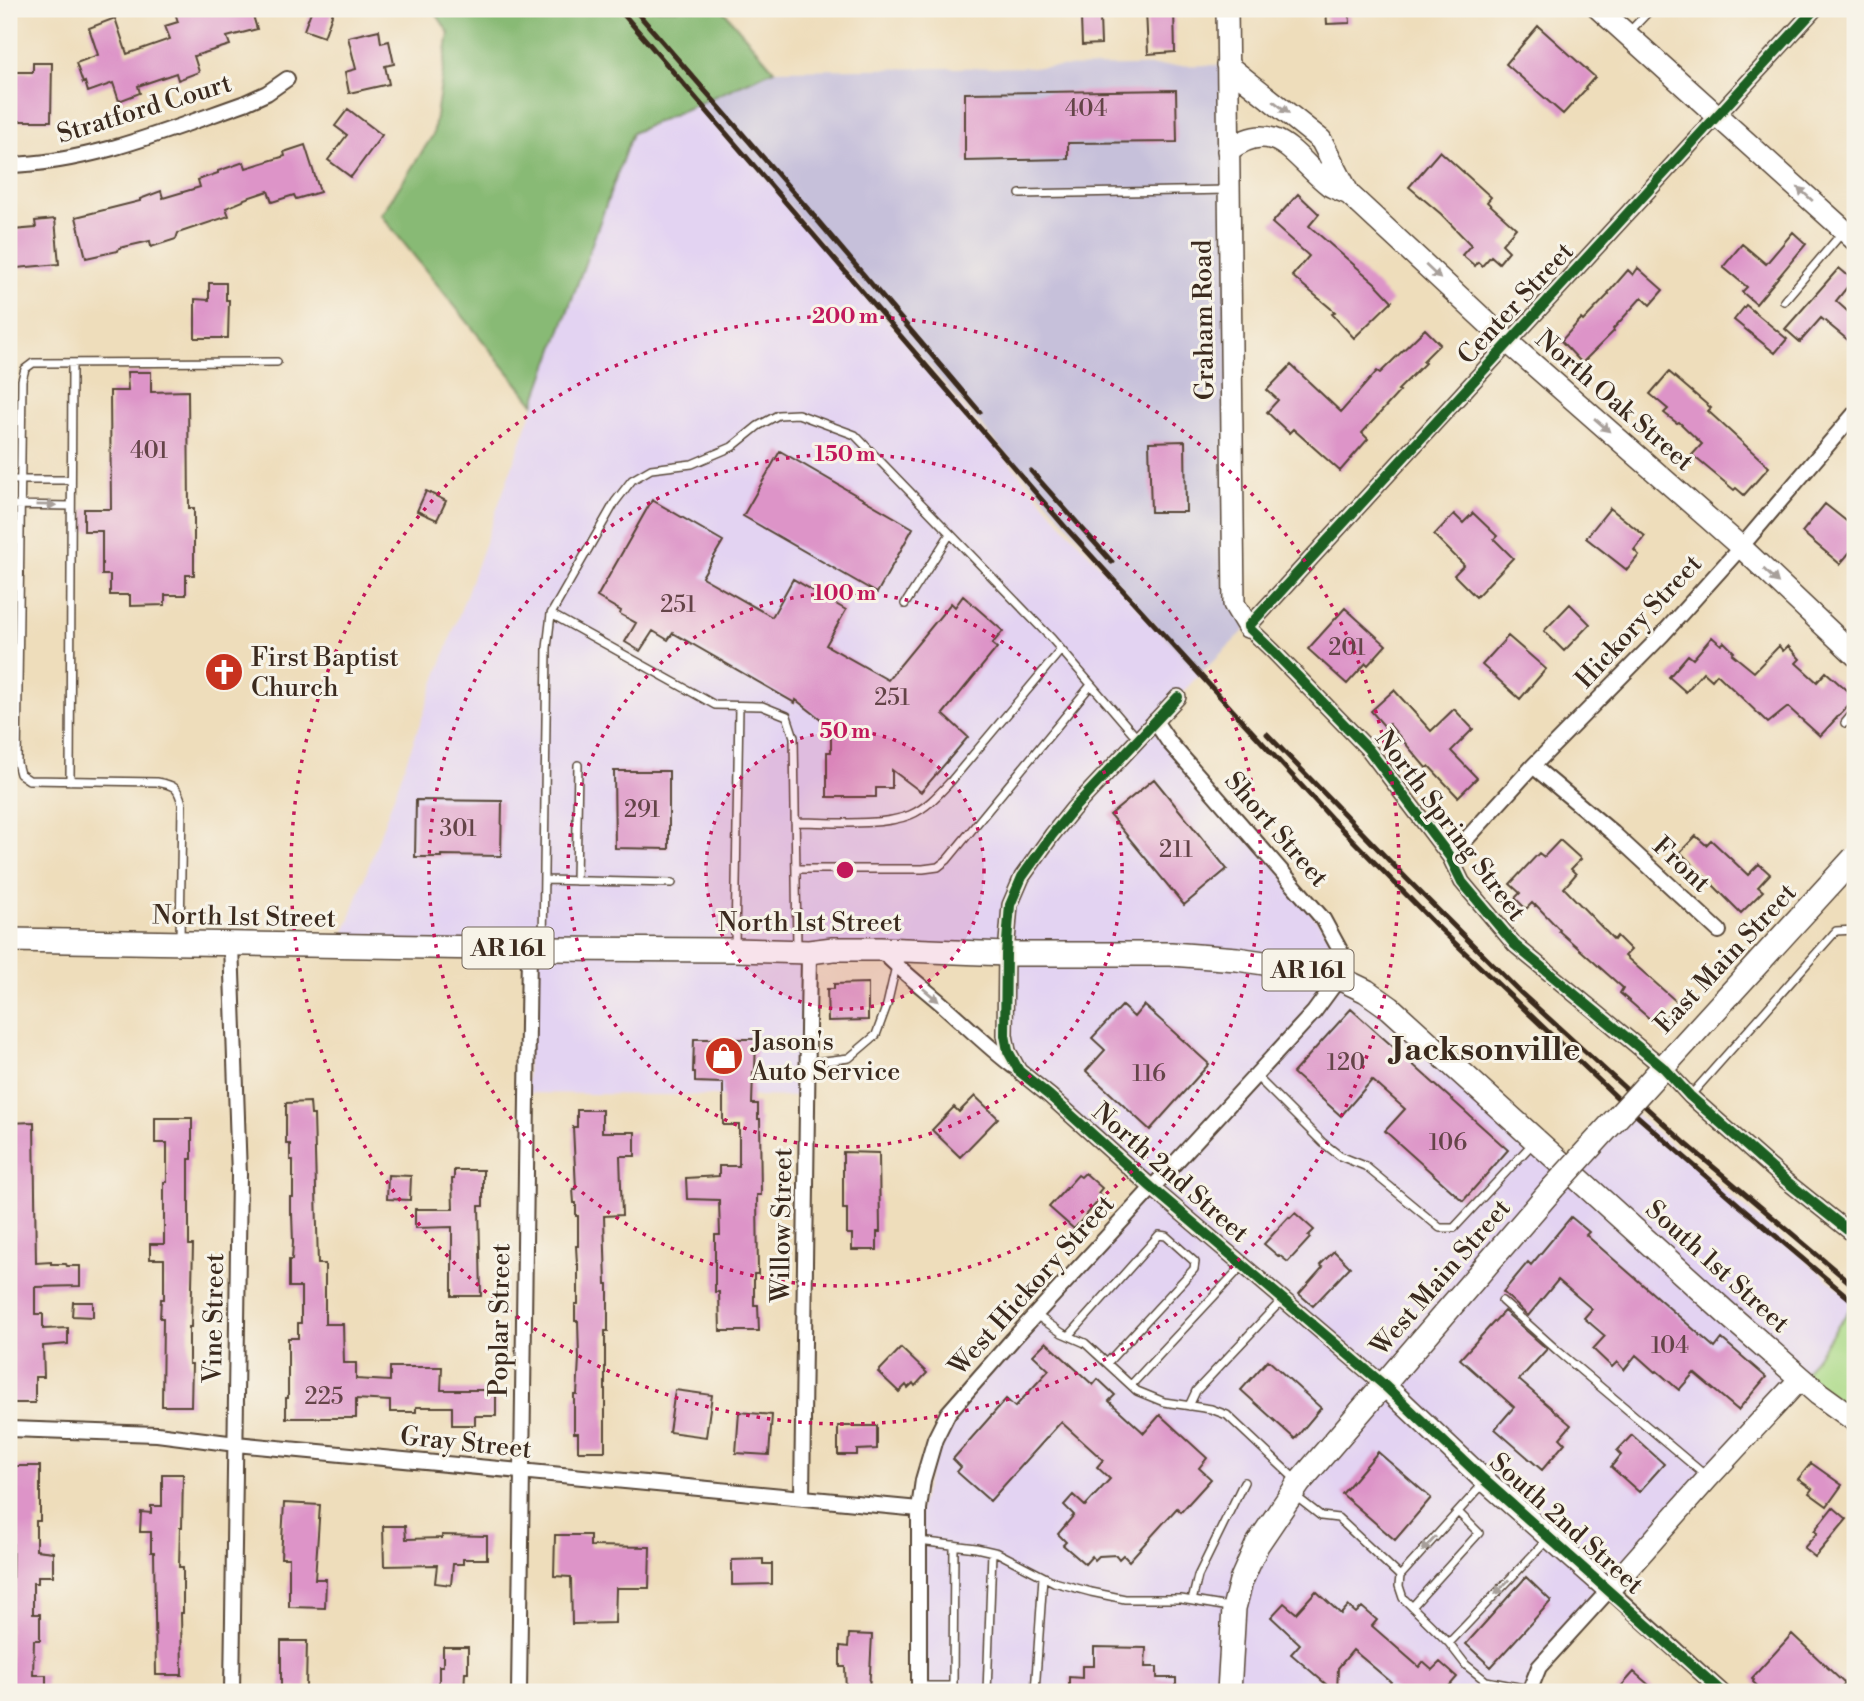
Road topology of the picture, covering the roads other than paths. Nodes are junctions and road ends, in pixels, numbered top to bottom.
1 (1227, 9) edge
2 (1599, 9) edge
3 (1651, 9) edge
4 (1815, 9) edge
5 (1627, 35) junction
6 (1227, 65) junction
7 (287, 79) dead end
8 (1717, 116) junction
9 (1228, 151) junction
10 (9, 165) edge
11 (1229, 190) junction
12 (1020, 194) dead end
13 (1349, 194) junction
14 (1850, 235) edge
15 (1784, 301) dead end
16 (1509, 343) junction
17 (277, 362) dead end
18 (72, 363) junction
19 (1855, 414) edge
20 (9, 480) edge
21 (21, 480) junction
22 (71, 480) junction
23 (9, 505) edge
24 (21, 505) junction
25 (71, 506) junction
26 (950, 534) junction
27 (1741, 547) junction
28 (905, 604) dead end
29 (551, 614) junction
30 (1248, 627) junction
31 (1061, 650) junction
32 (1855, 655) edge
33 (1091, 685) junction
34 (1178, 696) dead end
35 (739, 706) junction
36 (1855, 711) edge
37 (1155, 720) junction
38 (1845, 723) dead end
39 (1138, 739) junction
40 (578, 765) dead end
41 (1533, 766) junction
42 (70, 780) junction
43 (795, 822) junction
44 (1450, 857) junction
45 (1855, 858) edge
46 (796, 869) junction
47 (544, 880) junction
48 (576, 881) junction
49 (672, 883) dead end
50 (1855, 930) edge
51 (1719, 931) dead end
52 (9, 940) edge
53 (180, 943) junction
54 (231, 944) junction
55 (536, 949) junction
56 (880, 949) junction
57 (735, 950) junction
58 (803, 952) junction
59 (1006, 954) junction
60 (896, 966) junction
61 (1339, 978) junction
62 (807, 1063) junction
63 (1019, 1071) junction
64 (1255, 1075) junction
65 (1690, 1096) junction
66 (1541, 1145) junction
67 (1151, 1187) junction
68 (1552, 1189) joint
69 (1855, 1236) edge
70 (1244, 1265) junction
71 (1283, 1299) junction
72 (1502, 1301) dead end
73 (1036, 1315) junction
74 (1069, 1336) junction
75 (1107, 1363) junction
76 (1801, 1378) junction
77 (1131, 1385) junction
78 (1384, 1385) junction
79 (1189, 1406) junction
80 (1855, 1420) edge
81 (9, 1429) edge
82 (236, 1444) junction
83 (522, 1472) junction
84 (1708, 1478) junction
85 (1486, 1481) junction
86 (1244, 1482) dead end
87 (1295, 1488) junction
88 (802, 1498) junction
89 (919, 1509) junction
90 (1458, 1512) junction
91 (1549, 1538) junction
92 (919, 1541) junction
93 (954, 1545) junction
94 (992, 1552) junction
95 (1400, 1576) junction
96 (1043, 1577) junction
97 (1609, 1590) junction
98 (1192, 1601) junction
99 (1412, 1607) junction
100 (1234, 1608) junction
101 (1448, 1643) junction
102 (919, 1689) edge
103 (956, 1689) edge
104 (1529, 1691) edge
105 (232, 1692) edge
106 (519, 1692) edge
107 (987, 1692) edge
108 (1035, 1692) edge
109 (1229, 1692) edge
110 (1723, 1692) edge

1 - 6 main road, Graham Road
2 - 5 main road
3 - 5 lane
4 - 8 street, Center Street
5 - 8 main road
6 - 9 main road, Graham Road
6 -> 13 main road, North Oak Street
7 - 10 street, Stratford Court
14 -> 8 main road
8 - 16 street, Center Street
9 - 11 main road, Graham Road
9 - 13 main road
11 - 12 lane
11 - 30 main road, Graham Road
13 -> 16 main road, North Oak Street
14 - 15 lane
16 -> 27 main road, North Oak Street
16 - 30 street, Center Street
17 - 18 lane
18 - 21 lane
18 - 22 lane
19 - 27 street, Hickory Street
20 - 21 lane
21 - 22 lane
21 - 24 lane
22 - 25 lane
23 - 24 lane
24 -> 25 lane
24 - 42 lane
25 - 42 lane
26 - 28 lane
26 - 29 lane
26 - 31 lane
27 -> 32 main road, North Oak Street
27 - 41 street, Hickory Street
29 - 35 lane
29 - 47 lane
30 - 44 street, North Spring Street
31 - 33 lane
31 - 43 lane
33 - 39 lane
33 - 46 lane
34 - 37 street, North 2nd Street
35 - 43 lane
35 - 57 lane
36 - 38 lane
37 - 39 street, North 2nd Street
37 - 61 street, Short Street
39 - 59 street, North 2nd Street
40 - 48 lane
41 - 44 street, Hickory Street
41 - 51 street, Front
42 - 53 lane
43 - 46 lane
44 - 65 street, North Spring Street
45 - 68 main road, East Main Street, bridge
46 - 58 lane
47 - 48 lane
47 - 55 lane
48 - 49 lane
50 - 65 lane
52 - 53 main road, North 1st Street / AR 161
53 - 54 main road, North 1st Street / AR 161
54 - 55 main road, North 1st Street / AR 161
54 - 82 street, Vine Street
55 - 57 main road, North 1st Street / AR 161
55 - 83 street, Poplar Street
56 - 58 main road, North 1st Street / AR 161
56 - 59 main road, North 1st Street / AR 161
56 - 60 street
57 - 58 main road, North 1st Street / AR 161
58 - 62 street, Willow Street
59 - 61 main road, North 1st Street / AR 161
59 - 63 street, North 2nd Street
60 - 62 lane
60 -> 63 street
61 - 64 street, West Hickory Street
61 - 66 main road, North 1st Street / AR 161
62 - 88 street, Willow Street
63 - 67 street, North 2nd Street
64 - 66 lane
64 - 67 street, West Hickory Street
65 - 69 street, North Spring Street
66 - 76 main road, South 1st Street / AR 161
67 - 70 street, North 2nd Street
67 - 73 street, West Hickory Street
68 - 78 main road, West Main Street
70 - 71 street, North 2nd Street
70 - 77 lane
71 - 78 street, North 2nd Street
71 - 79 lane
72 - 84 lane
73 - 74 lane
73 - 89 street, West Hickory Street
74 - 75 lane
74 - 75 lane
75 - 77 lane
76 - 80 main road, South 1st Street / AR 161
76 - 84 main road
77 - 79 lane
78 - 85 main road, South 2nd Street
78 - 87 main road, West Main Street
79 - 87 lane
81 - 82 street, Gray Street
82 - 83 street, Gray Street
82 - 105 street, Vine Street
83 - 88 street, Gray Street
83 - 106 street, Poplar Street
84 - 97 main road
85 - 90 lane
85 - 91 main road, South 2nd Street
86 - 98 lane
87 - 95 lane
87 - 100 main road, West Main Street
88 - 89 street, Gray Street
89 - 92 street, West Hickory Street
90 -> 95 lane
90 - 99 lane
91 - 97 main road, South 2nd Street
91 -> 101 lane
92 - 93 lane
92 - 102 street, West Hickory Street
93 - 94 lane
93 - 103 lane
94 - 96 lane
94 - 107 lane
95 - 99 lane
96 - 98 lane
96 - 108 lane
97 - 104 street
97 - 110 street, South 2nd Street
98 - 100 lane
99 - 101 lane
100 - 109 main road, West Main Street
101 - 104 lane
102 - 103 lane

